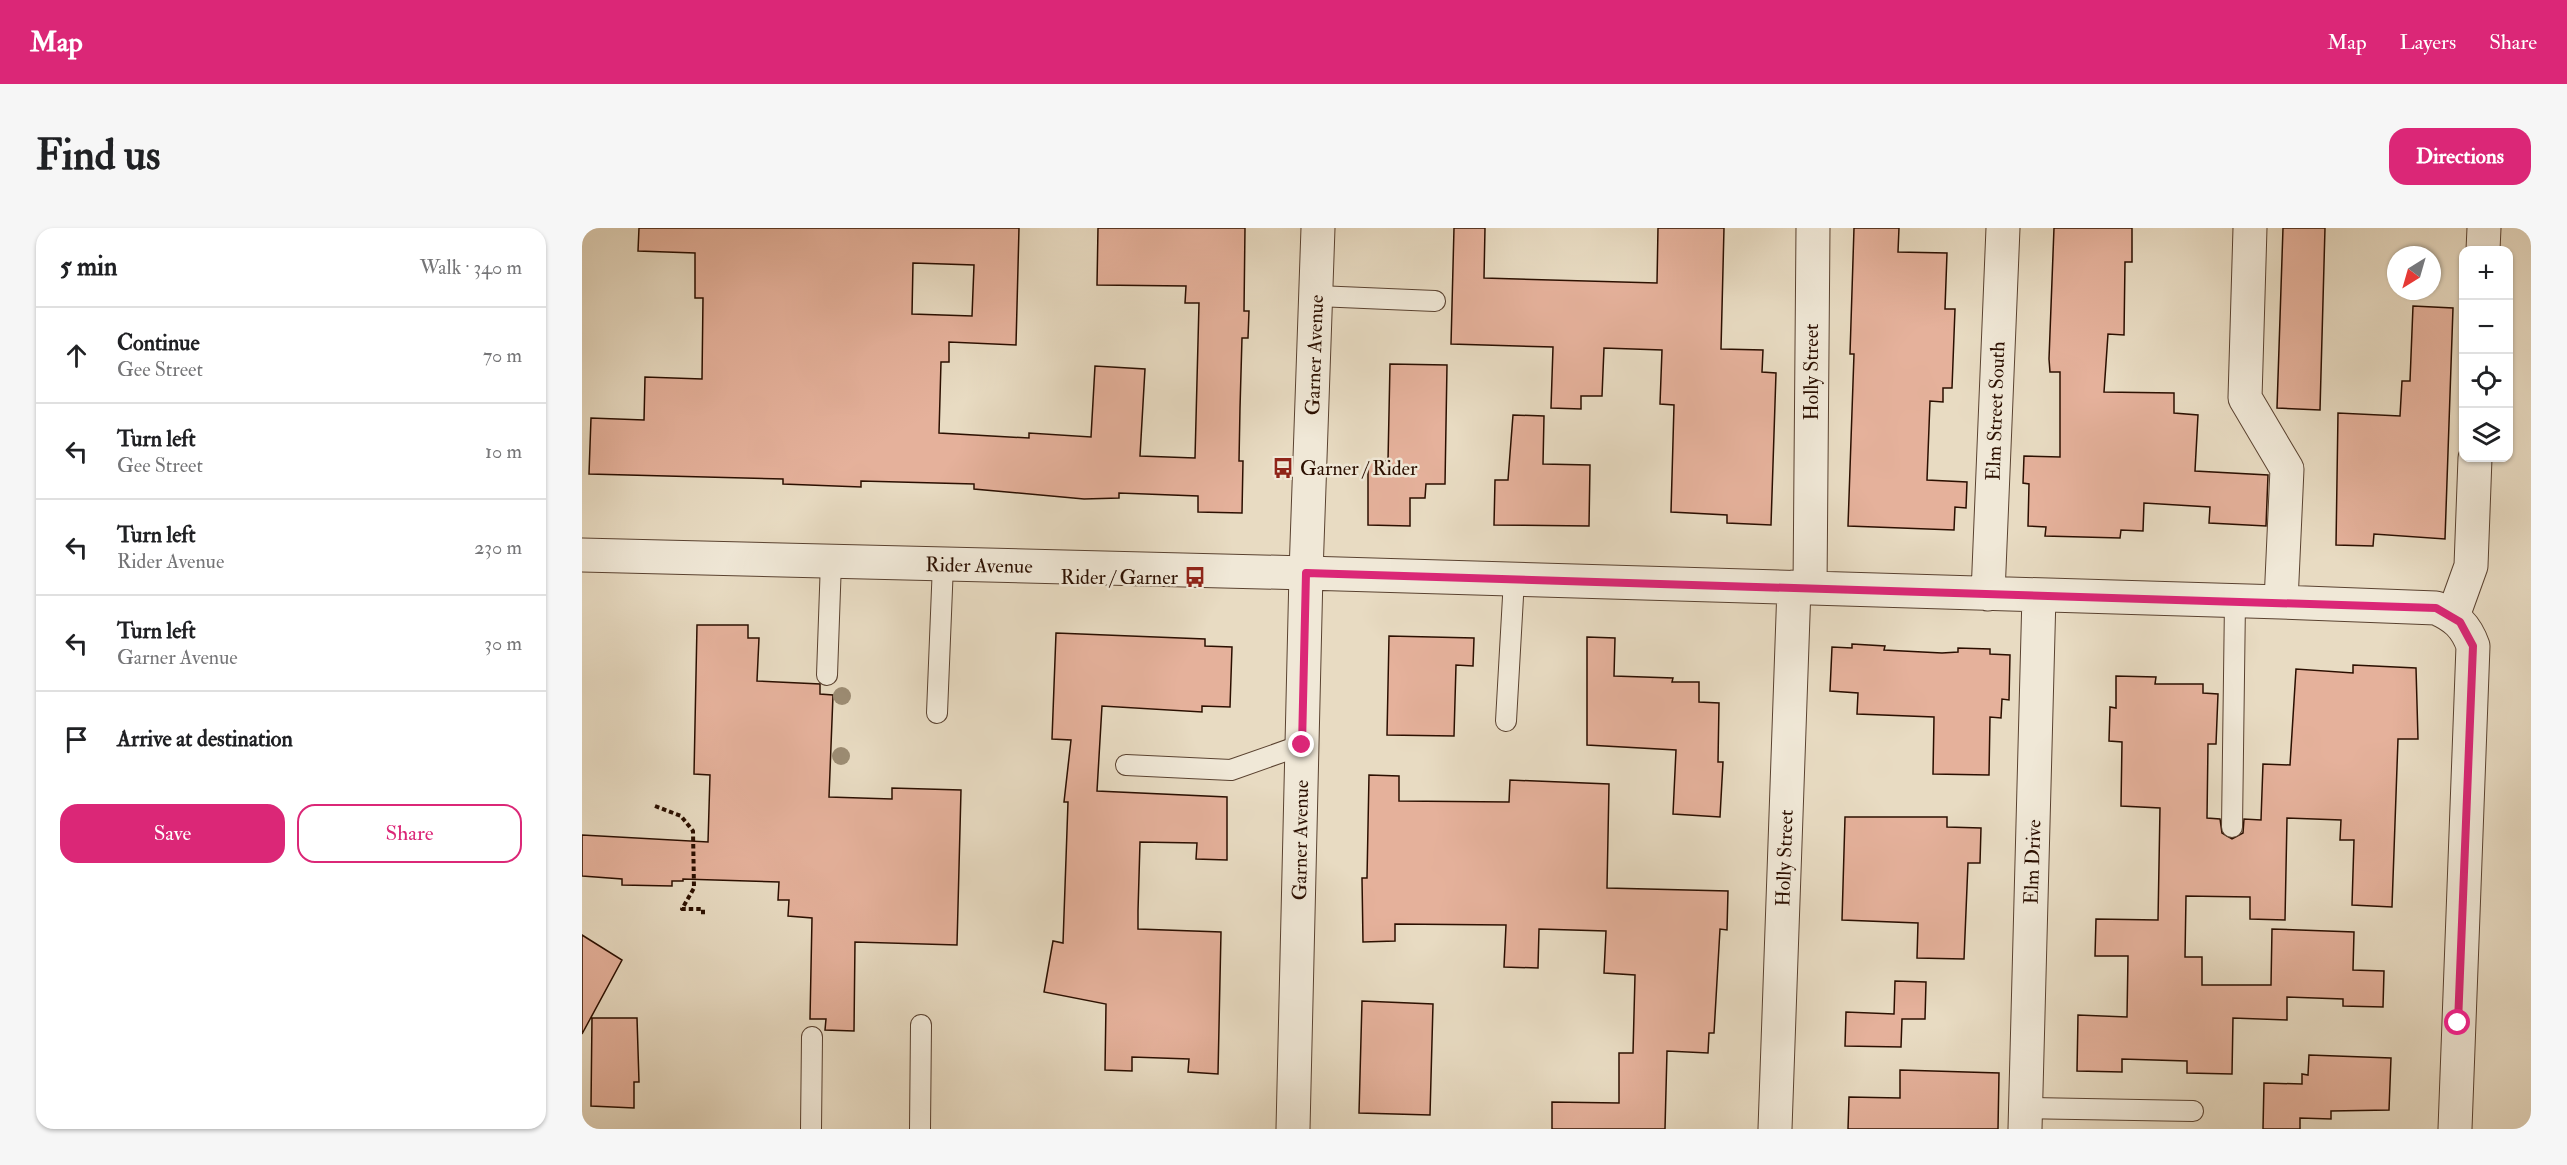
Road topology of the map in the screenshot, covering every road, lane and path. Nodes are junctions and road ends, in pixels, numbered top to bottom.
1 (1318, 228) edge
2 (1813, 228) edge
3 (2003, 228) edge
4 (2250, 228) edge
5 (2484, 228) edge
6 (2483, 246) edge
7 (1317, 296) junction
8 (1435, 301) dead end
9 (2475, 462) edge
10 (582, 555) edge
11 (831, 561) junction
12 (943, 564) junction
13 (1306, 573) junction
14 (1514, 579) junction
15 (1802, 588) junction
16 (1988, 594) junction
17 (2039, 595) junction
18 (2235, 601) junction
19 (2281, 602) junction
20 (2453, 616) junction
21 (827, 675) dead end
22 (937, 713) dead end
23 (1506, 721) dead end
24 (1302, 745) junction
25 (1125, 765) dead end
26 (655, 806) dead end
27 (2232, 827) dead end
28 (703, 917) dead end
29 (921, 1026) dead end
30 (812, 1036) dead end
31 (2193, 1112) dead end
32 (2025, 1118) edge
33 (2141, 1119) edge
34 (811, 1129) edge
35 (920, 1129) edge
36 (1293, 1129) edge
37 (1775, 1129) edge
38 (2455, 1129) edge

1 - 7 street, Garner Avenue
2 - 15 street, Holly Street
3 - 16 street, Elm Street South
4 - 19 street
5 - 6 street
7 - 8 lane
7 - 13 street, Garner Avenue
9 - 20 street
10 - 11 street, Rider Avenue
11 - 12 street, Rider Avenue
11 - 21 lane
12 - 13 street, Rider Avenue
12 - 22 lane
13 - 14 street, Rider Avenue
13 - 24 street, Garner Avenue
14 - 15 street, Rider Avenue
14 - 23 lane
15 - 16 street, Rider Avenue
15 - 37 street, Holly Street
16 - 17 street, Rider Avenue
17 - 18 street, Rider Avenue
17 - 32 street, Elm Drive
18 - 19 street, Rider Avenue
18 - 27 lane
19 - 20 street, Rider Avenue
20 - 38 street
24 - 25 lane
24 - 36 street, Garner Avenue
26 - 28 path
29 - 35 lane
30 - 34 lane
31 - 33 lane
32 - 33 lane

